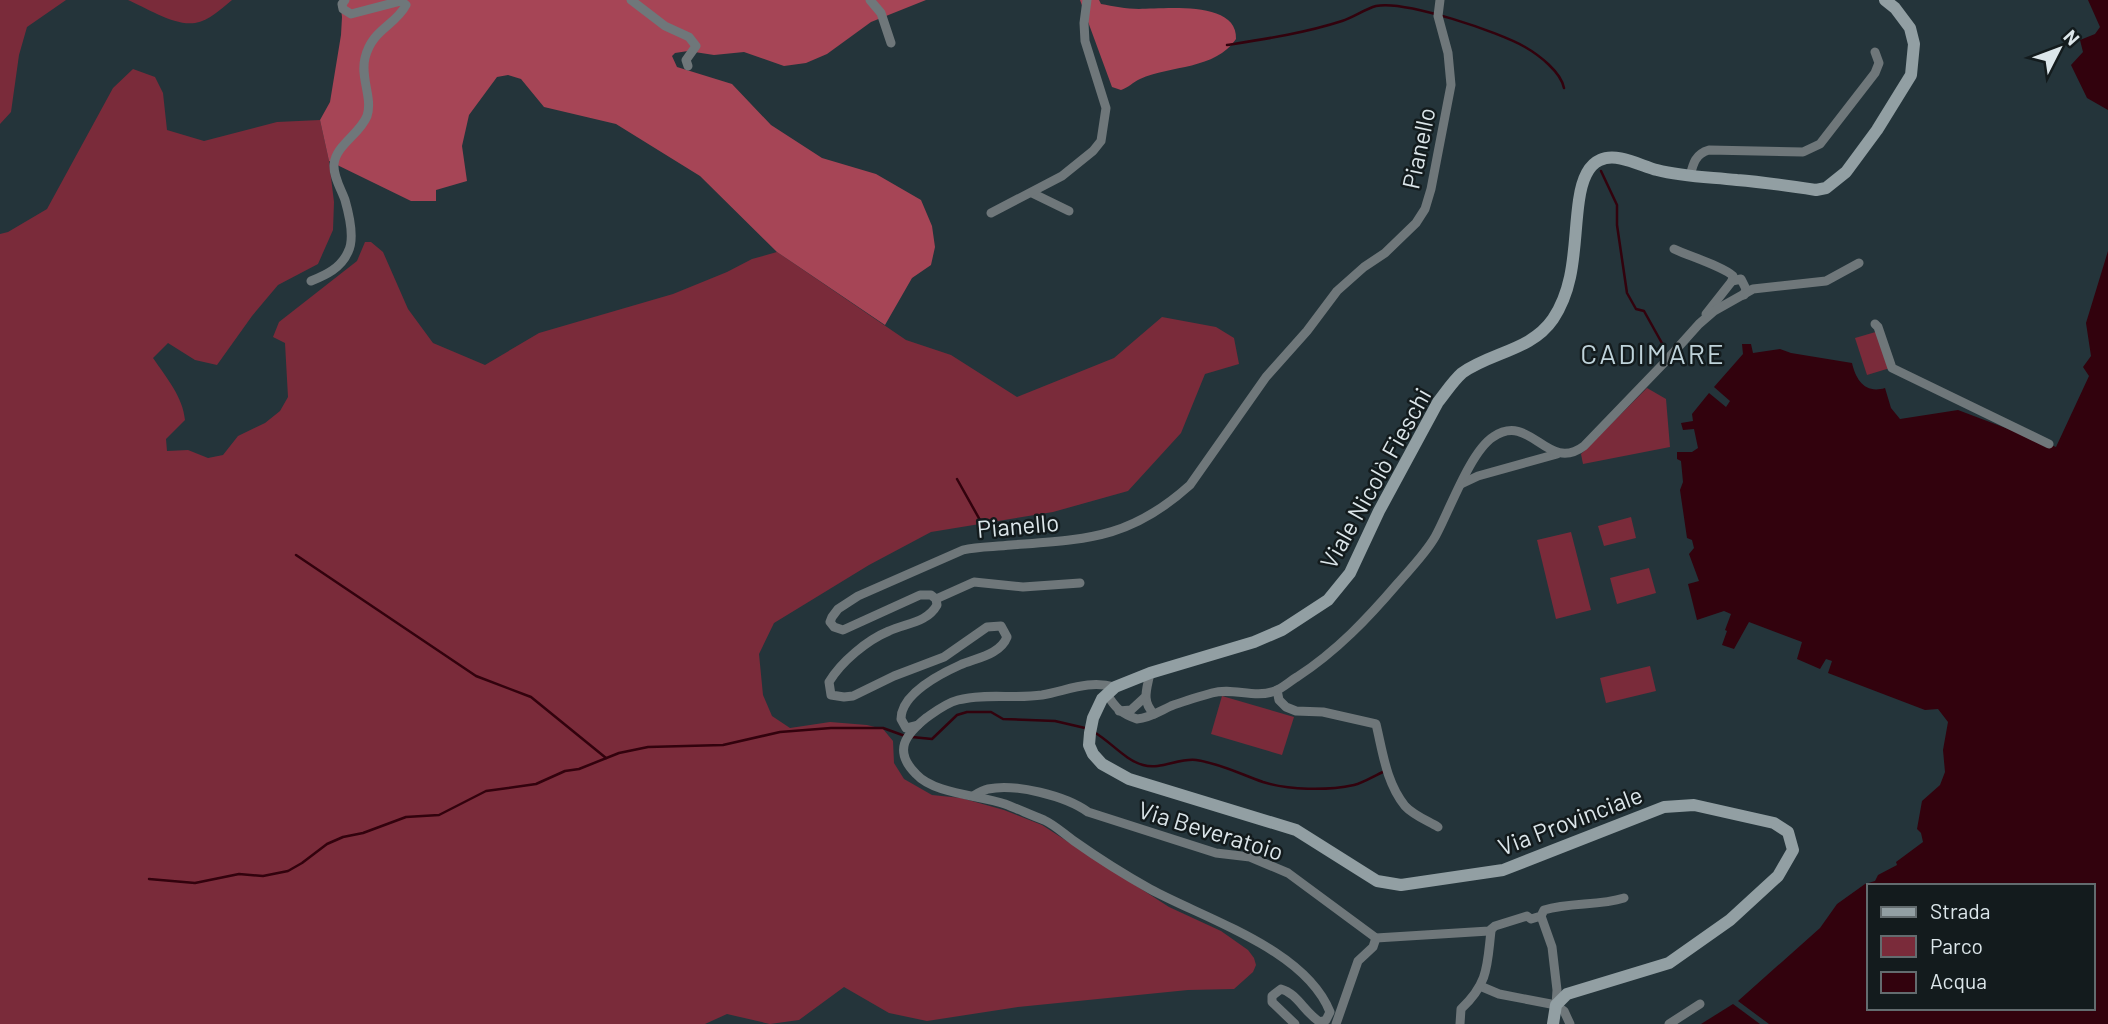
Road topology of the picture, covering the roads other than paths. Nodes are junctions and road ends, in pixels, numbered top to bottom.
1 (345, 0) edge
2 (631, 0) edge
3 (870, 0) edge
4 (1087, 0) edge
5 (1440, 0) edge
6 (1885, 0) edge
7 (891, 43) dead end
8 (1875, 52) dead end
9 (688, 66) dead end
10 (1690, 176) junction
11 (1032, 193) junction
12 (1069, 211) dead end
13 (991, 213) dead end
14 (1674, 249) dead end
15 (1859, 263) dead end
16 (311, 281) dead end
17 (1732, 281) junction
18 (1744, 295) junction
19 (1699, 324) junction
20 (1875, 324) dead end
21 (2049, 444) dead end
22 (1558, 454) junction
23 (1459, 485) junction
24 (1080, 583) dead end
25 (936, 599) junction
26 (1150, 673) junction
27 (1277, 690) junction
28 (1111, 691) junction
29 (1144, 698) junction
30 (1119, 711) junction
31 (1153, 715) junction
32 (918, 725) junction
33 (974, 796) junction
34 (1438, 827) dead end
35 (1624, 898) dead end
36 (1541, 916) junction
37 (1491, 930) junction
38 (1376, 938) junction
39 (1480, 986) junction
40 (1700, 1004) dead end
41 (1556, 1005) junction
42 (1295, 1024) edge
43 (1336, 1024) edge
44 (1461, 1024) edge
45 (1553, 1024) edge
46 (1570, 1024) edge
47 (1669, 1024) edge

1 - 16 street
2 - 9 street
3 - 7 street
4 - 11 street
5 - 25 street, Pianello
6 - 10 main road, Viale Nicolò Fieschi
8 - 10 street
10 - 26 main road, Viale Nicolò Fieschi
11 - 12 street
11 - 13 street
14 - 17 street
15 - 18 street
17 - 18 street
17 - 19 street
18 - 19 street
19 - 22 street
20 - 21 street
22 - 23 street
22 - 23 street
23 - 27 street
24 - 25 street
25 - 32 street
26 - 28 main road, Viale Nicolò Fieschi
26 - 29 street
27 - 31 street
27 - 34 street
28 - 30 street
28 - 32 street
28 - 41 main road, Via Provinciale
29 - 30 street
29 - 31 street
30 - 31 street
32 - 33 street
33 - 38 street, Via Beveratoio
33 - 42 street
35 - 36 street
36 - 37 street
36 - 41 street
37 - 38 street
37 - 39 street
38 - 43 street
39 - 41 street
39 - 44 street
40 - 47 street
41 - 45 main road
41 - 46 street

